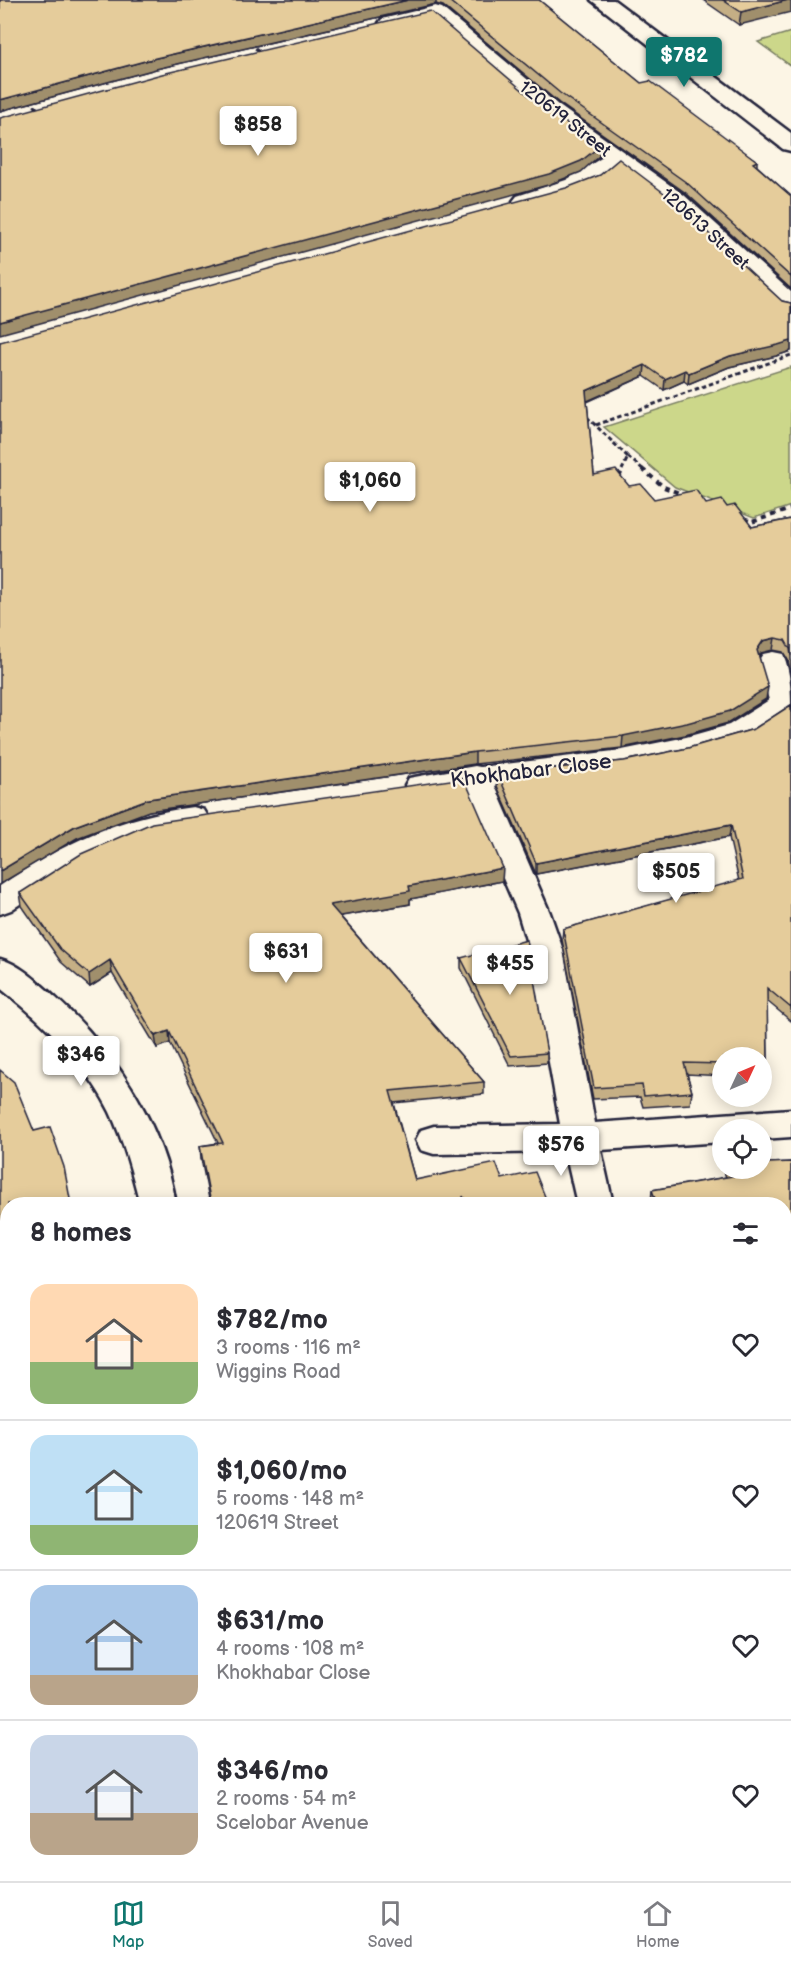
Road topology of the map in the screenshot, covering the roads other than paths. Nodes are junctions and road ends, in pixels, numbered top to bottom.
1 (601, 0) edge
2 (366, 28) edge
3 (791, 144) edge
4 (617, 156) junction
5 (500, 208) edge
6 (791, 305) edge
7 (773, 661) dead end
8 (475, 777) junction
9 (393, 788) edge
10 (219, 814) edge
11 (0, 902) edge
12 (0, 971) edge
13 (791, 1123) edge
14 (580, 1138) junction
15 (434, 1140) dead end
16 (156, 1197) edge
17 (593, 1197) edge

1 - 3 street
2 - 4 street, 120619 Street
4 - 5 street, 120619 Street
4 - 6 street, 120613 Street
7 - 8 street, Khokhabar Close
8 - 9 street, Khokhabar Close
8 - 14 street
10 - 11 street
12 - 16 street
13 - 14 street
14 - 15 street
14 - 17 street

